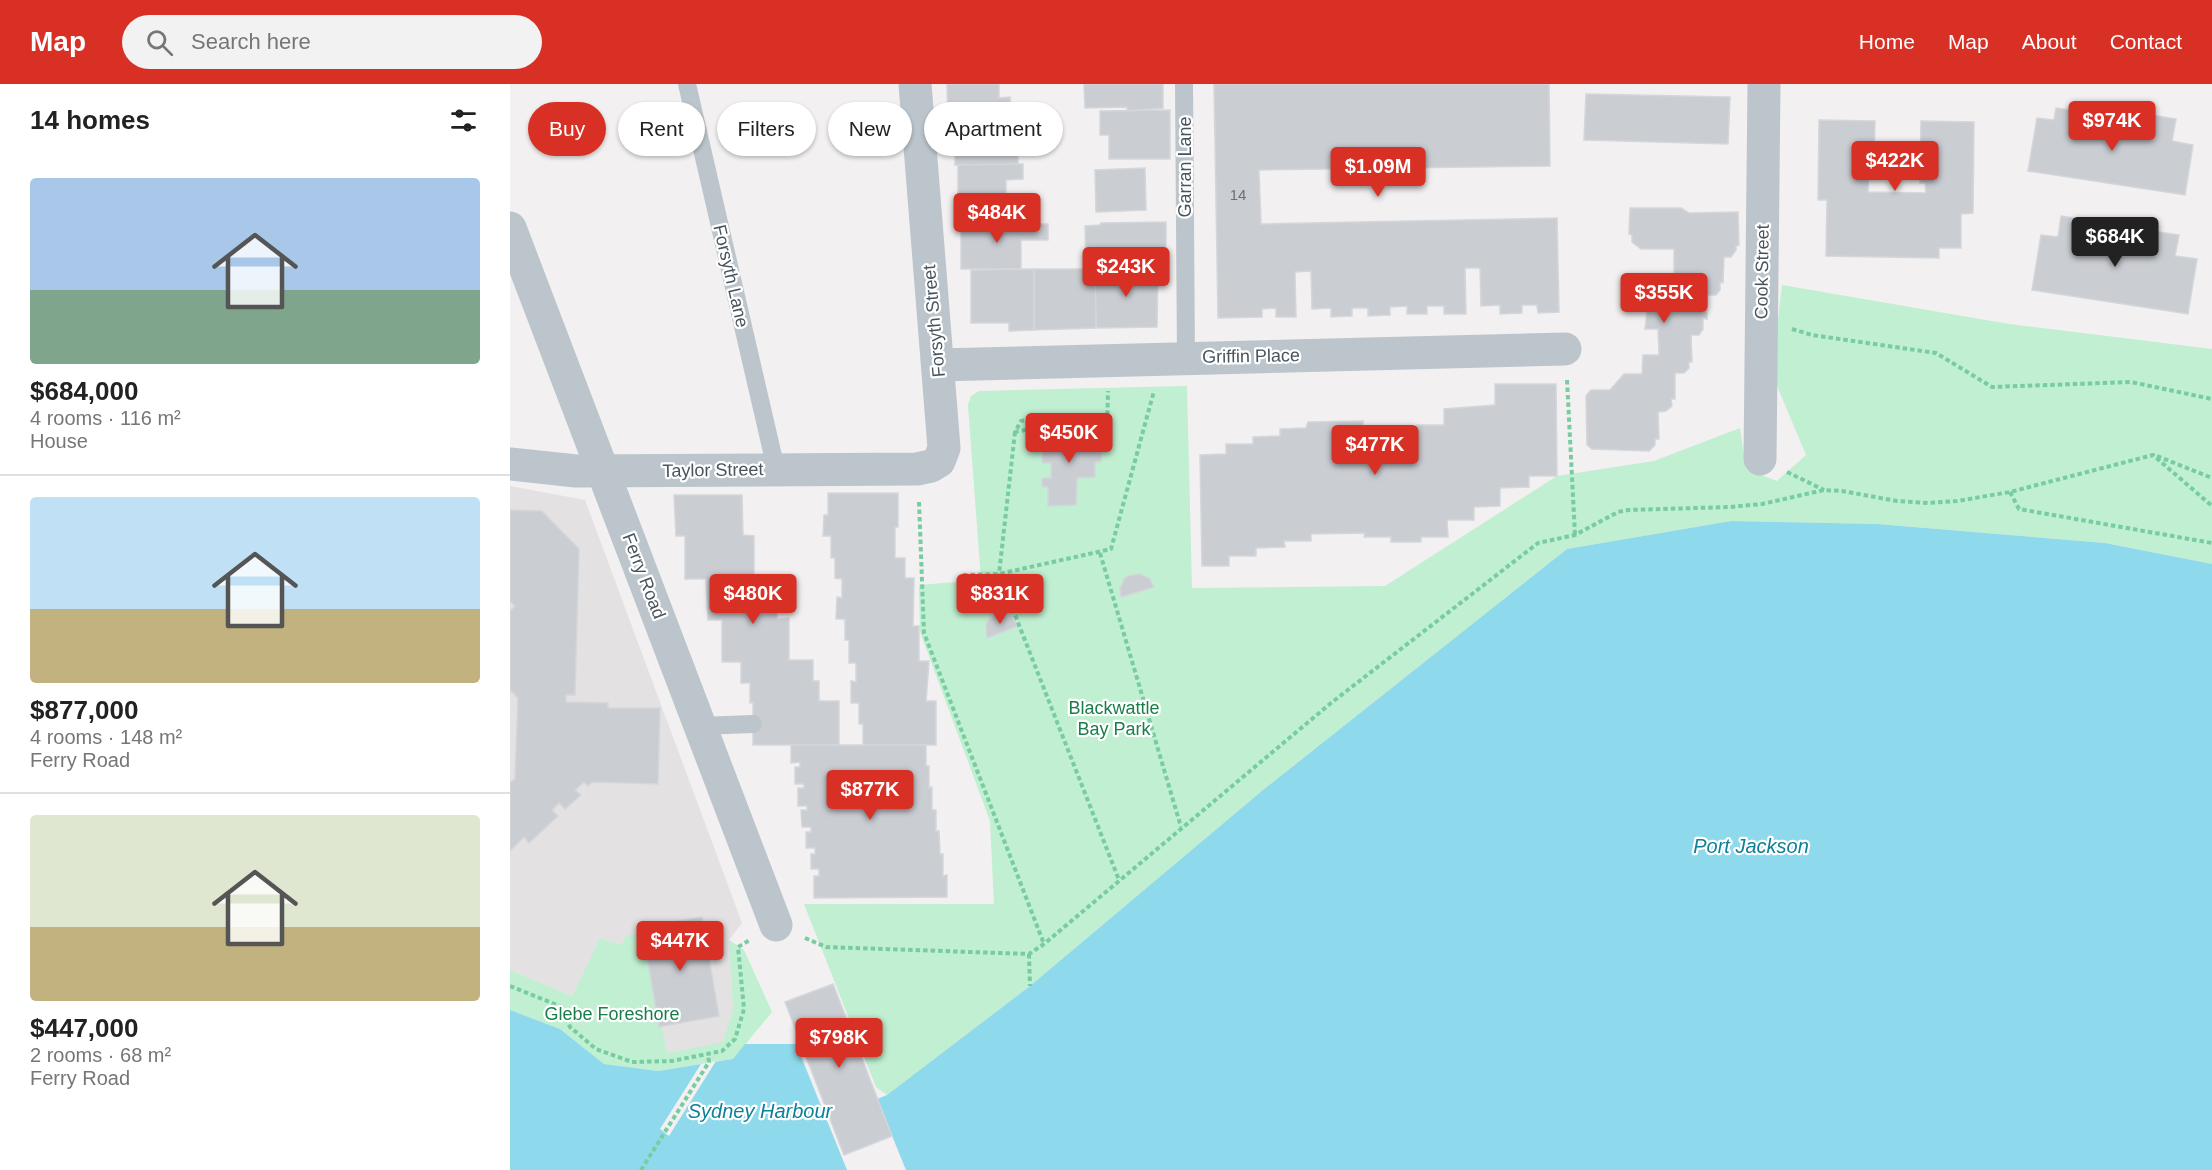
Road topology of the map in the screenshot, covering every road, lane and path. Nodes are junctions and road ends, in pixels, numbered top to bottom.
1 (687, 84) edge
2 (915, 84) edge
3 (1184, 84) edge
4 (1764, 84) edge
5 (510, 228) edge
6 (1812, 335) dead end
7 (1565, 349) joint
8 (1153, 358) junction
9 (1186, 358) junction
10 (938, 365) junction
11 (1108, 390) dead end
12 (2212, 399) edge
13 (1015, 432) junction
14 (1071, 432) junction
15 (2153, 454) junction
16 (1760, 459) joint
17 (510, 464) edge
18 (776, 469) junction
19 (917, 469) junction
20 (604, 471) junction
21 (2212, 478) edge
22 (1824, 490) junction
23 (2010, 492) junction
24 (2212, 506) edge
25 (1575, 535) junction
26 (2212, 543) edge
27 (1100, 553) junction
28 (999, 574) junction
29 (963, 575) dead end
30 (753, 724) dead end
31 (700, 726) junction
32 (1181, 827) junction
33 (1119, 880) junction
34 (776, 926) junction
35 (1044, 944) junction
36 (1029, 954) junction
37 (510, 986) edge
38 (1030, 986) dead end
39 (708, 1055) junction
40 (641, 1170) edge

1 - 18 lane, Forsyth Lane
2 - 10 street, Forsyth Street
3 - 9 lane, Garran Lane
4 - 16 street, Cook Street
5 - 20 street, Ferry Road
6 - 12 path
7 - 9 street, Griffin Place
7 - 25 path
8 - 9 street, Griffin Place
8 - 10 street, Griffin Place
8 - 27 path
10 - 19 street, Forsyth Street
11 - 14 path
13 - 14 path
13 - 14 path
13 - 28 path
15 - 21 path
15 - 23 path
15 - 24 path
16 - 22 path
17 - 20 street, Taylor Street
18 - 19 street, Taylor Street
18 - 20 street, Taylor Street
19 - 35 path
20 - 31 street, Ferry Road
22 - 23 path
22 - 25 path
23 - 26 path
25 - 32 path
27 - 28 path
27 - 32 path
28 - 29 path
28 - 33 path
30 - 31 lane
31 - 34 street, Ferry Road
32 - 33 path
33 - 35 path
34 - 36 path
34 - 39 path
35 - 36 path
36 - 38 path
37 - 39 path
39 - 40 path

